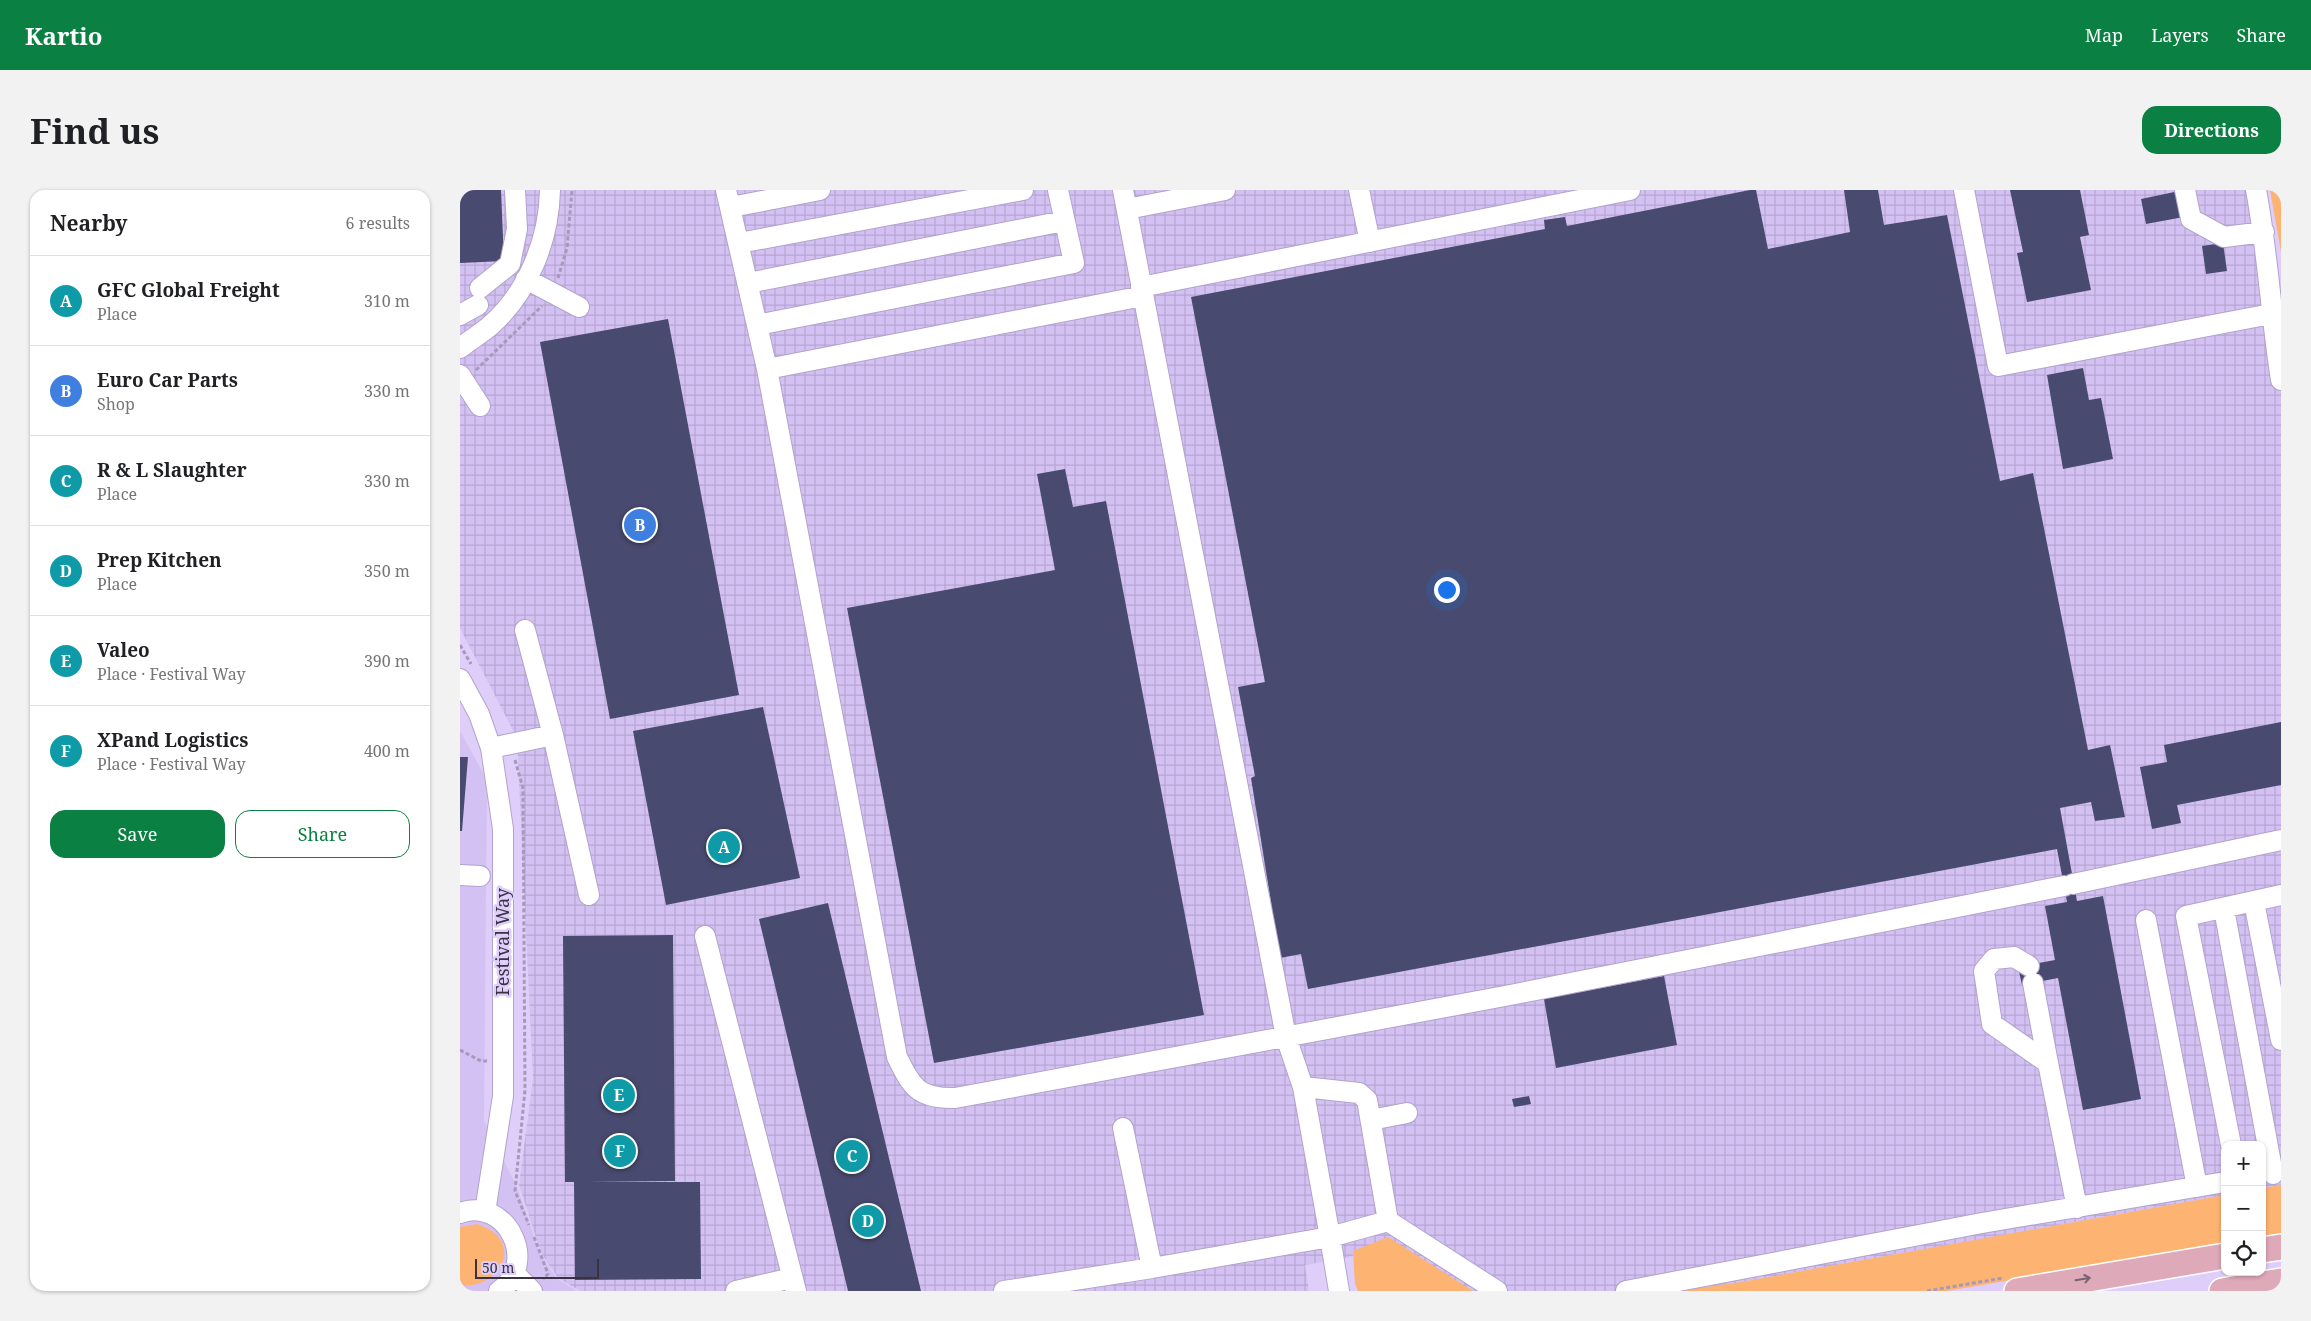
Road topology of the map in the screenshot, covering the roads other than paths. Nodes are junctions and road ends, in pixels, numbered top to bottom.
1 (516, 190) edge
2 (550, 190) edge
3 (820, 190) edge
4 (1024, 190) edge
5 (1058, 190) edge
6 (1225, 190) edge
7 (1359, 190) edge
8 (1630, 190) edge
9 (1964, 190) edge
10 (2185, 190) edge
11 (2256, 190) edge
12 (728, 199) edge
13 (1125, 200) edge
14 (1064, 222) junction
15 (2264, 232) junction
16 (1370, 242) junction
17 (739, 244) junction
18 (526, 279) junction
19 (748, 283) junction
20 (1142, 291) junction
21 (579, 307) dead end
22 (2271, 314) junction
23 (460, 315) edge
24 (757, 324) junction
25 (462, 342) edge
26 (767, 369) junction
27 (460, 376) edge
28 (2281, 380) edge
29 (480, 406) dead end
30 (525, 630) dead end
31 (461, 682) edge
32 (553, 735) junction
33 (492, 748) junction
34 (2281, 840) edge
35 (460, 875) edge
36 (480, 876) dead end
37 (2281, 894) edge
38 (589, 896) dead end
39 (2254, 902) junction
40 (2224, 909) junction
41 (2146, 920) dead end
42 (705, 936) dead end
43 (1286, 1037) junction
44 (2281, 1040) edge
45 (2048, 1063) junction
46 (1303, 1087) junction
47 (1407, 1113) dead end
48 (1371, 1120) junction
49 (1123, 1128) dead end
50 (2230, 1141) edge
51 (2272, 1174) edge
52 (2221, 1183) edge
53 (2198, 1187) junction
54 (2077, 1208) junction
55 (485, 1212) junction
56 (460, 1213) edge
57 (1388, 1221) junction
58 (1330, 1237) junction
59 (2281, 1247) edge
60 (2266, 1249) edge
61 (2221, 1257) edge
62 (1152, 1268) junction
63 (514, 1273) junction
64 (2281, 1281) edge
65 (794, 1285) edge
66 (499, 1291) edge
67 (532, 1291) edge
68 (736, 1291) edge
69 (1004, 1291) edge
70 (1339, 1291) edge
71 (1497, 1291) edge
72 (1626, 1291) edge
73 (2017, 1291) edge
74 (2222, 1291) edge

1 - 23 street
2 - 18 street
3 - 12 street
4 - 17 street
5 - 14 street
6 - 13 street
7 - 16 street
8 - 16 street
9 - 22 street
10 - 15 street
11 - 15 street
12 - 17 street
13 - 20 street
14 - 19 street
14 - 24 street
15 - 22 street
16 - 20 street
17 - 19 street
18 - 21 street
18 - 25 street
19 - 24 street
20 - 26 street
20 - 43 street
22 - 28 street
24 - 26 street
26 - 43 street
27 - 29 street
30 - 32 street
31 - 33 street, Festival Way
32 - 33 street
32 - 38 street
33 - 55 street, Festival Way
34 - 43 street
35 - 36 street
37 - 39 street
39 - 40 street
39 - 44 street
40 - 50 street
40 - 51 street
41 - 53 street
42 - 65 street
43 - 46 street
45 - 45 street
45 - 54 street
46 - 48 street
46 - 58 street
47 - 48 street
48 - 57 street
49 - 62 street
52 - 53 street
53 - 54 street
54 - 72 street
55 - 56 street
55 - 63 street
57 - 58 street
57 - 71 street
58 - 62 street
58 - 70 street
59 - 60 main road
73 -> 61 main road
62 - 69 street
63 - 66 street
63 - 67 street
64 - 74 main road
65 - 68 street

